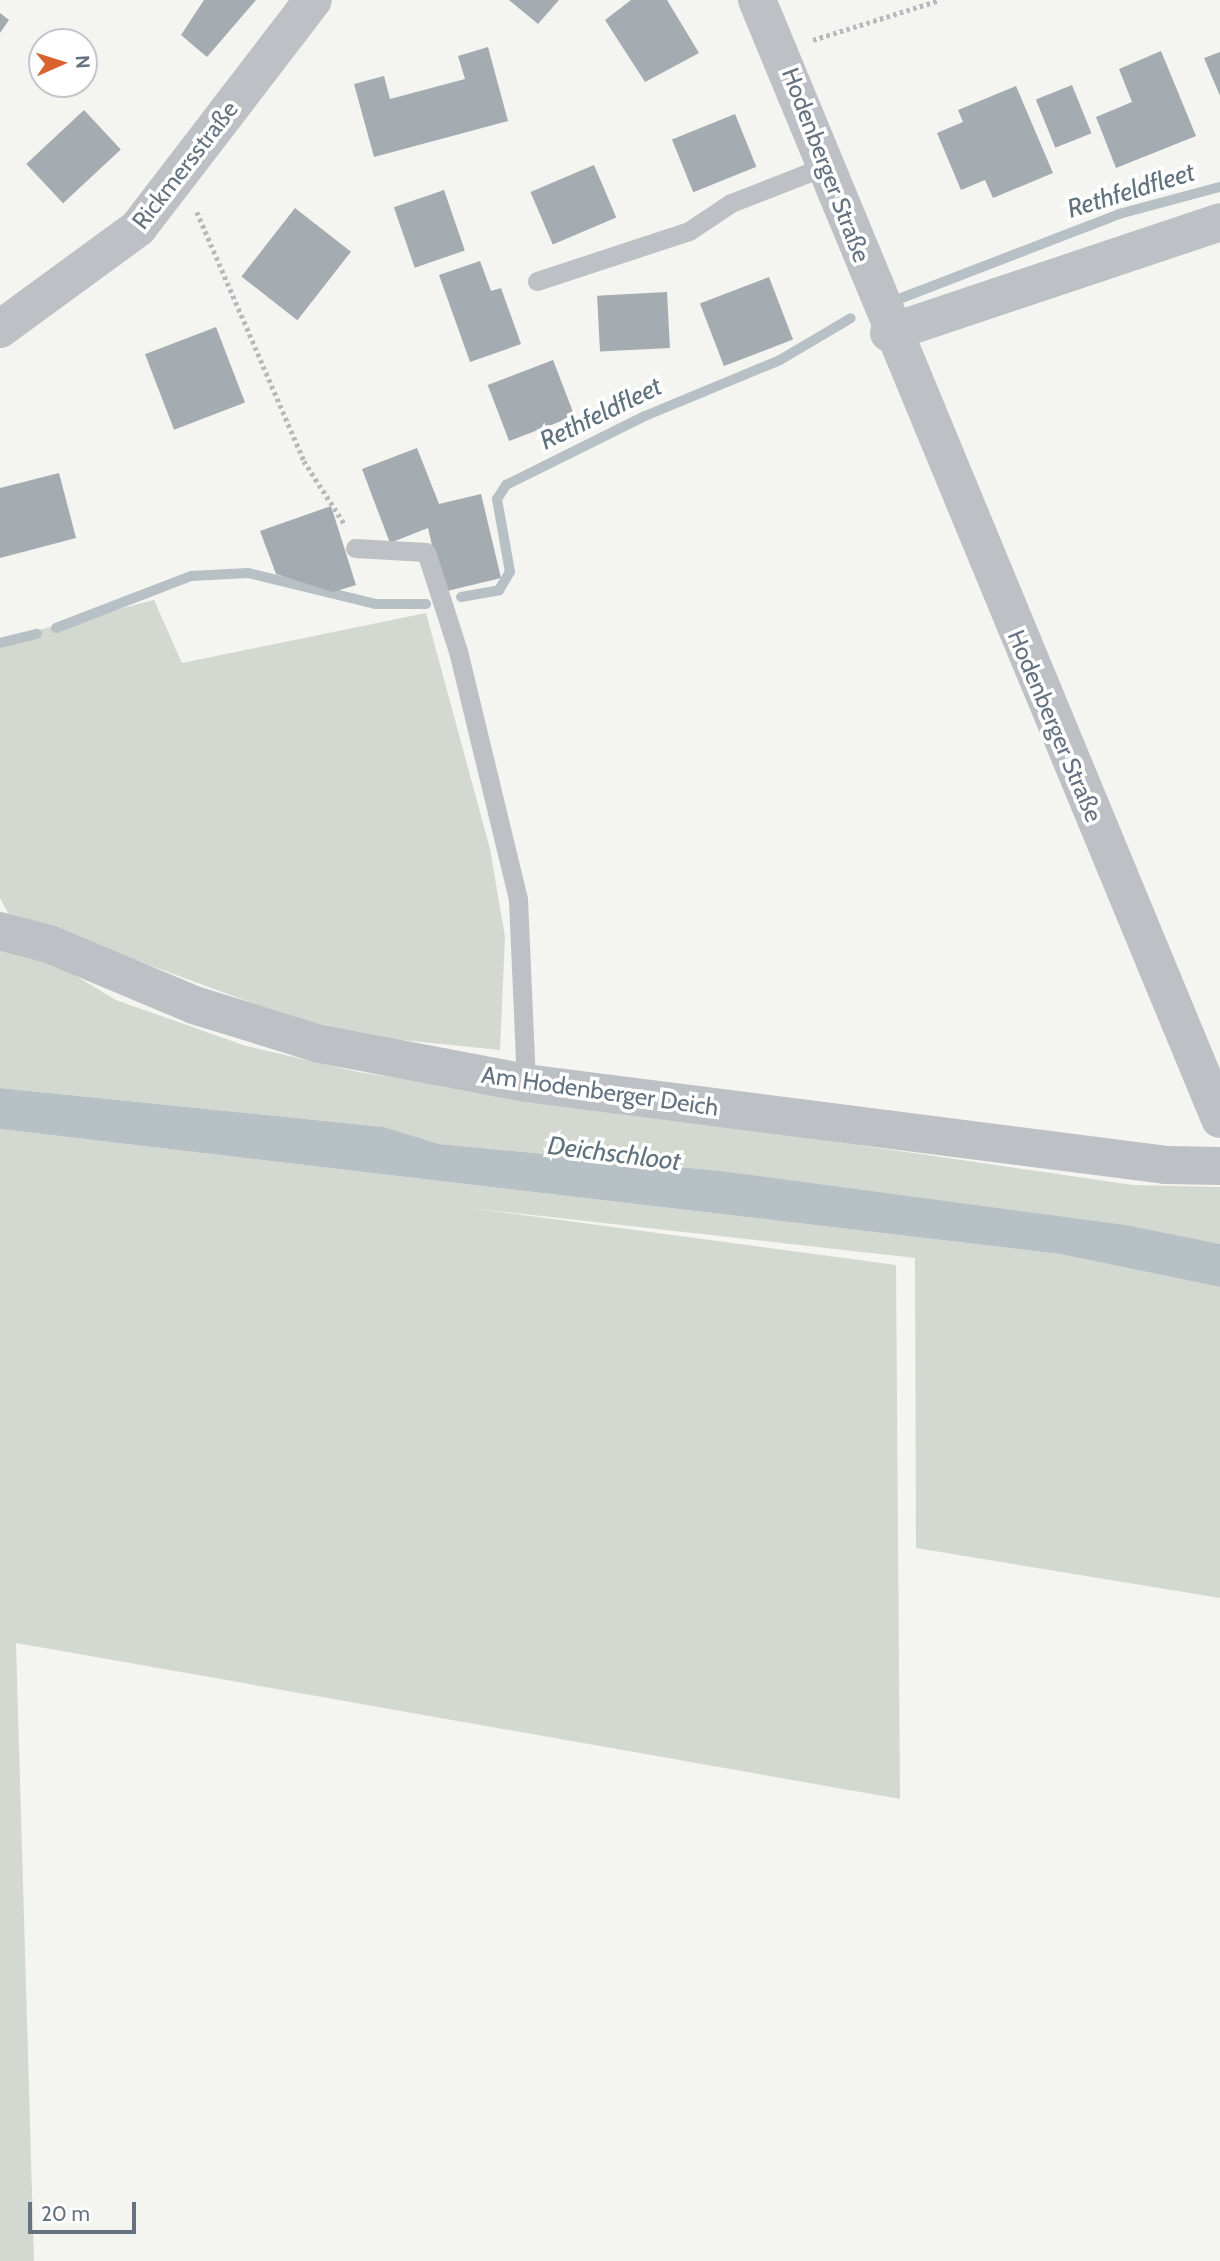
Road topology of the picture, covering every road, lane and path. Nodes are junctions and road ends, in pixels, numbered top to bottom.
1 (313, 0) edge
2 (757, 0) edge
3 (940, 0) edge
4 (782, 50) junction
5 (825, 166) junction
6 (180, 172) junction
7 (1220, 222) edge
8 (537, 281) dead end
9 (0, 329) edge
10 (889, 332) junction
11 (355, 548) joint
12 (0, 931) edge
13 (526, 1083) junction
14 (1220, 1119) edge
15 (1220, 1166) edge

1 - 6 street, Rickmersstraße
2 - 4 street, Hodenberger Straße
3 - 4 path
4 - 5 street, Hodenberger Straße
5 - 8 lane
5 - 10 street, Hodenberger Straße
6 - 9 street, Rickmersstraße
6 - 11 path
7 - 10 street
10 - 14 street, Hodenberger Straße
11 - 13 lane
12 - 13 street, Am Hodenberger Deich
13 - 15 street, Am Hodenberger Deich

